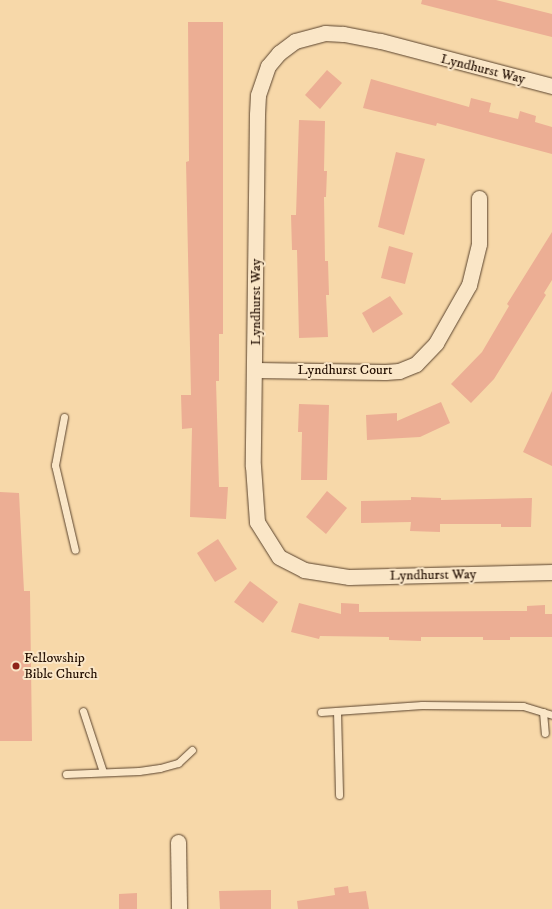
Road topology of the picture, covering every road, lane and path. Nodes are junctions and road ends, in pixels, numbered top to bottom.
1 (552, 86) edge
2 (479, 198) dead end
3 (256, 370) junction
4 (64, 417) dead end
5 (75, 550) dead end
6 (552, 572) edge
7 (82, 711) dead end
8 (337, 711) junction
9 (320, 712) dead end
10 (543, 712) junction
11 (552, 715) edge
12 (545, 734) dead end
13 (192, 750) dead end
14 (103, 772) junction
15 (66, 774) dead end
16 (340, 795) dead end
17 (178, 842) dead end
18 (179, 909) edge

1 - 3 street, Lyndhurst Way
2 - 3 street, Lyndhurst Court
3 - 6 street, Lyndhurst Way
4 - 5 lane
7 - 14 lane
8 - 9 lane
8 - 10 lane
8 - 16 lane
10 - 11 lane
10 - 12 lane
13 - 14 lane
14 - 15 lane
17 - 18 street

